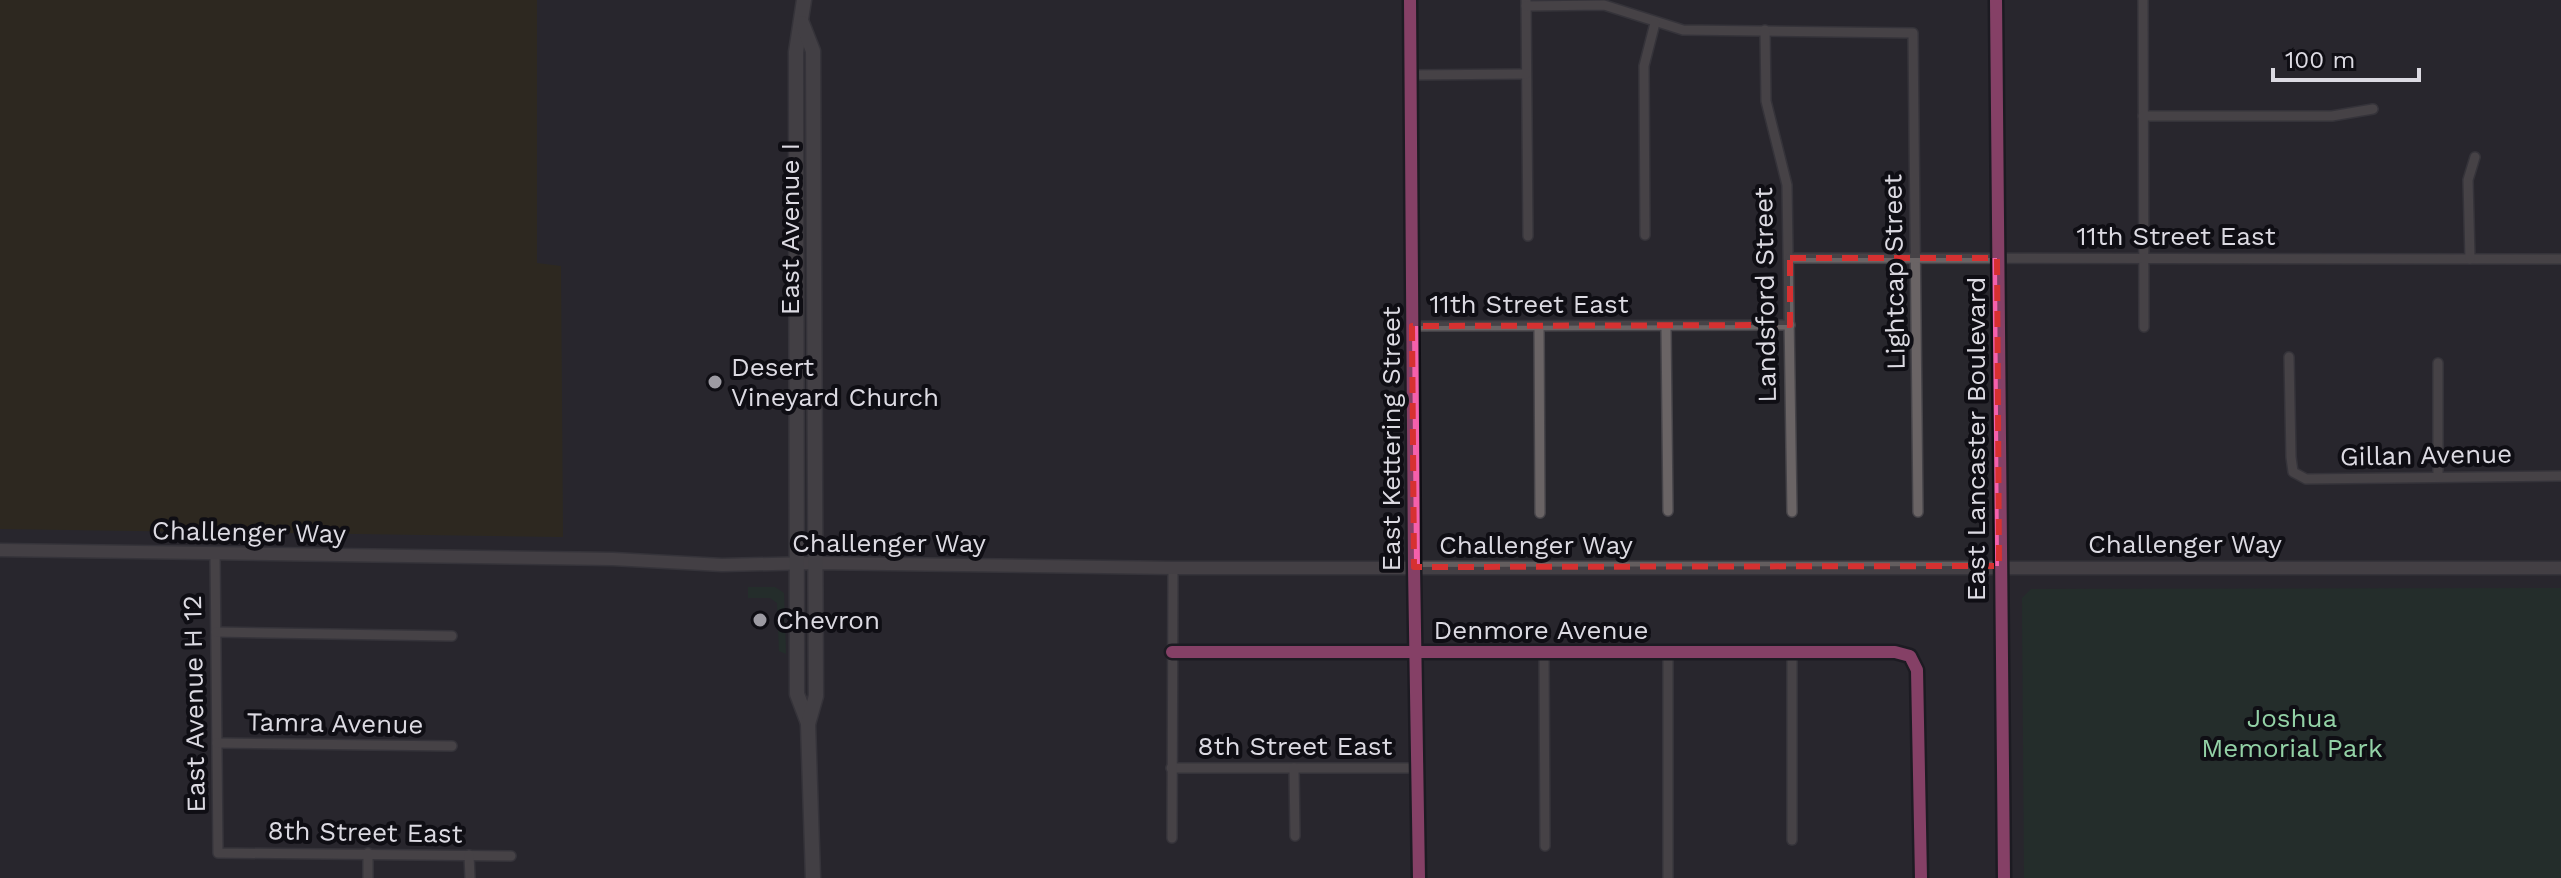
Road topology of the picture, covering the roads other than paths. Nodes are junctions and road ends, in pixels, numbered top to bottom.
1 (804, 0) edge
2 (1410, 0) edge
3 (1996, 0) edge
4 (2143, 0) edge
5 (1526, 3) edge
6 (802, 23) junction
7 (1655, 23) junction
8 (1765, 30) junction
9 (1526, 74) junction
10 (1411, 75) junction
11 (2373, 109) dead end
12 (2143, 116) junction
13 (2475, 157) dead end
14 (797, 235) junction
15 (814, 235) junction
16 (1645, 235) dead end
17 (1528, 236) dead end
18 (1790, 258) junction
19 (1997, 258) junction
20 (2144, 258) junction
21 (1917, 259) junction
22 (2470, 259) junction
23 (2561, 259) edge
24 (1790, 325) junction
25 (1412, 326) junction
26 (1539, 326) junction
27 (1666, 327) junction
28 (2144, 327) dead end
29 (2289, 357) dead end
30 (2438, 363) dead end
31 (2438, 476) junction
32 (2561, 476) edge
33 (1668, 511) dead end
34 (1792, 512) dead end
35 (1918, 512) dead end
36 (1540, 513) dead end
37 (0, 550) edge
38 (215, 554) junction
39 (815, 563) junction
40 (798, 564) junction
41 (1999, 566) junction
42 (1414, 567) junction
43 (1173, 568) junction
44 (2561, 568) edge
45 (216, 632) junction
46 (452, 636) dead end
47 (1792, 651) junction
48 (1172, 652) junction
49 (1544, 652) junction
50 (1668, 652) junction
51 (1416, 653) junction
52 (808, 724) junction
53 (217, 743) junction
54 (452, 746) dead end
55 (1171, 768) junction
56 (1294, 768) junction
57 (1419, 768) junction
58 (1295, 836) dead end
59 (1172, 838) dead end
60 (1792, 840) dead end
61 (1545, 846) dead end
62 (218, 853) joint
63 (368, 853) junction
64 (469, 855) junction
65 (511, 856) dead end
66 (368, 878) edge
67 (470, 878) edge
68 (813, 878) edge
69 (1419, 878) edge
70 (1668, 878) edge
71 (1921, 878) edge
72 (2004, 878) edge

1 - 6 main road, East Avenue I
2 - 10 street, East Kettering Street
3 - 19 main road, East Lancaster Boulevard
4 - 12 street
5 - 7 street
5 - 9 street
6 - 14 main road, East Avenue I
6 - 15 main road, East Avenue I
7 - 8 street
7 - 16 street
8 - 18 street, Landsford Street
8 - 21 street, Lightcap Street
9 - 10 street
9 - 17 street
10 - 25 street, East Kettering Street
11 - 12 street
12 - 20 street
13 - 22 street
14 - 15 main road
14 - 40 main road, East Avenue I
15 - 39 main road, East Avenue I
18 - 21 street, 11th Street East
18 - 24 street, Landsford Street
19 - 20 street, 11th Street East
19 - 21 street, 11th Street East
19 - 41 main road, East Lancaster Boulevard
20 - 22 street, 11th Street East
20 - 28 street
21 - 35 street, Lightcap Street
22 - 23 street, 11th Street East
24 - 27 street, 11th Street East
24 - 34 street, Landsford Street
25 - 26 street, 11th Street East
25 - 42 street, East Kettering Street
26 - 27 street, 11th Street East
26 - 36 street
27 - 33 street
29 - 31 street, Gillan Avenue
30 - 31 street
31 - 32 street, Gillan Avenue
37 - 38 main road, Challenger Way
38 - 40 main road, Challenger Way
38 - 45 street, East Avenue H 12
39 - 40 main road, Challenger Way
39 - 43 main road, Challenger Way
39 - 52 main road, East Avenue I
40 - 52 main road, East Avenue I
41 - 42 main road, Challenger Way
41 - 44 main road, Challenger Way
41 - 72 main road, East Lancaster Boulevard
42 - 43 main road, Challenger Way
42 - 51 street, East Kettering Street
43 - 48 street
45 - 46 street
45 - 53 street, East Avenue H 12
47 - 50 street, Denmore Avenue
47 - 60 street
47 - 71 street, Denmore Avenue
48 - 51 street, Denmore Avenue
48 - 55 street
49 - 50 street, Denmore Avenue
49 - 51 street, Denmore Avenue
49 - 61 street
50 - 70 street
51 - 57 street, East Kettering Street
52 - 68 main road, East Avenue I
53 - 54 street, Tamra Avenue
53 - 62 street, East Avenue H 12
55 - 56 street, 8th Street East
55 - 59 street
56 - 57 street, 8th Street East
56 - 58 street
57 - 69 street, East Kettering Street
62 - 63 street, 8th Street East
63 - 64 street, 8th Street East
63 - 66 street
64 - 65 street, 8th Street East
64 - 67 street

